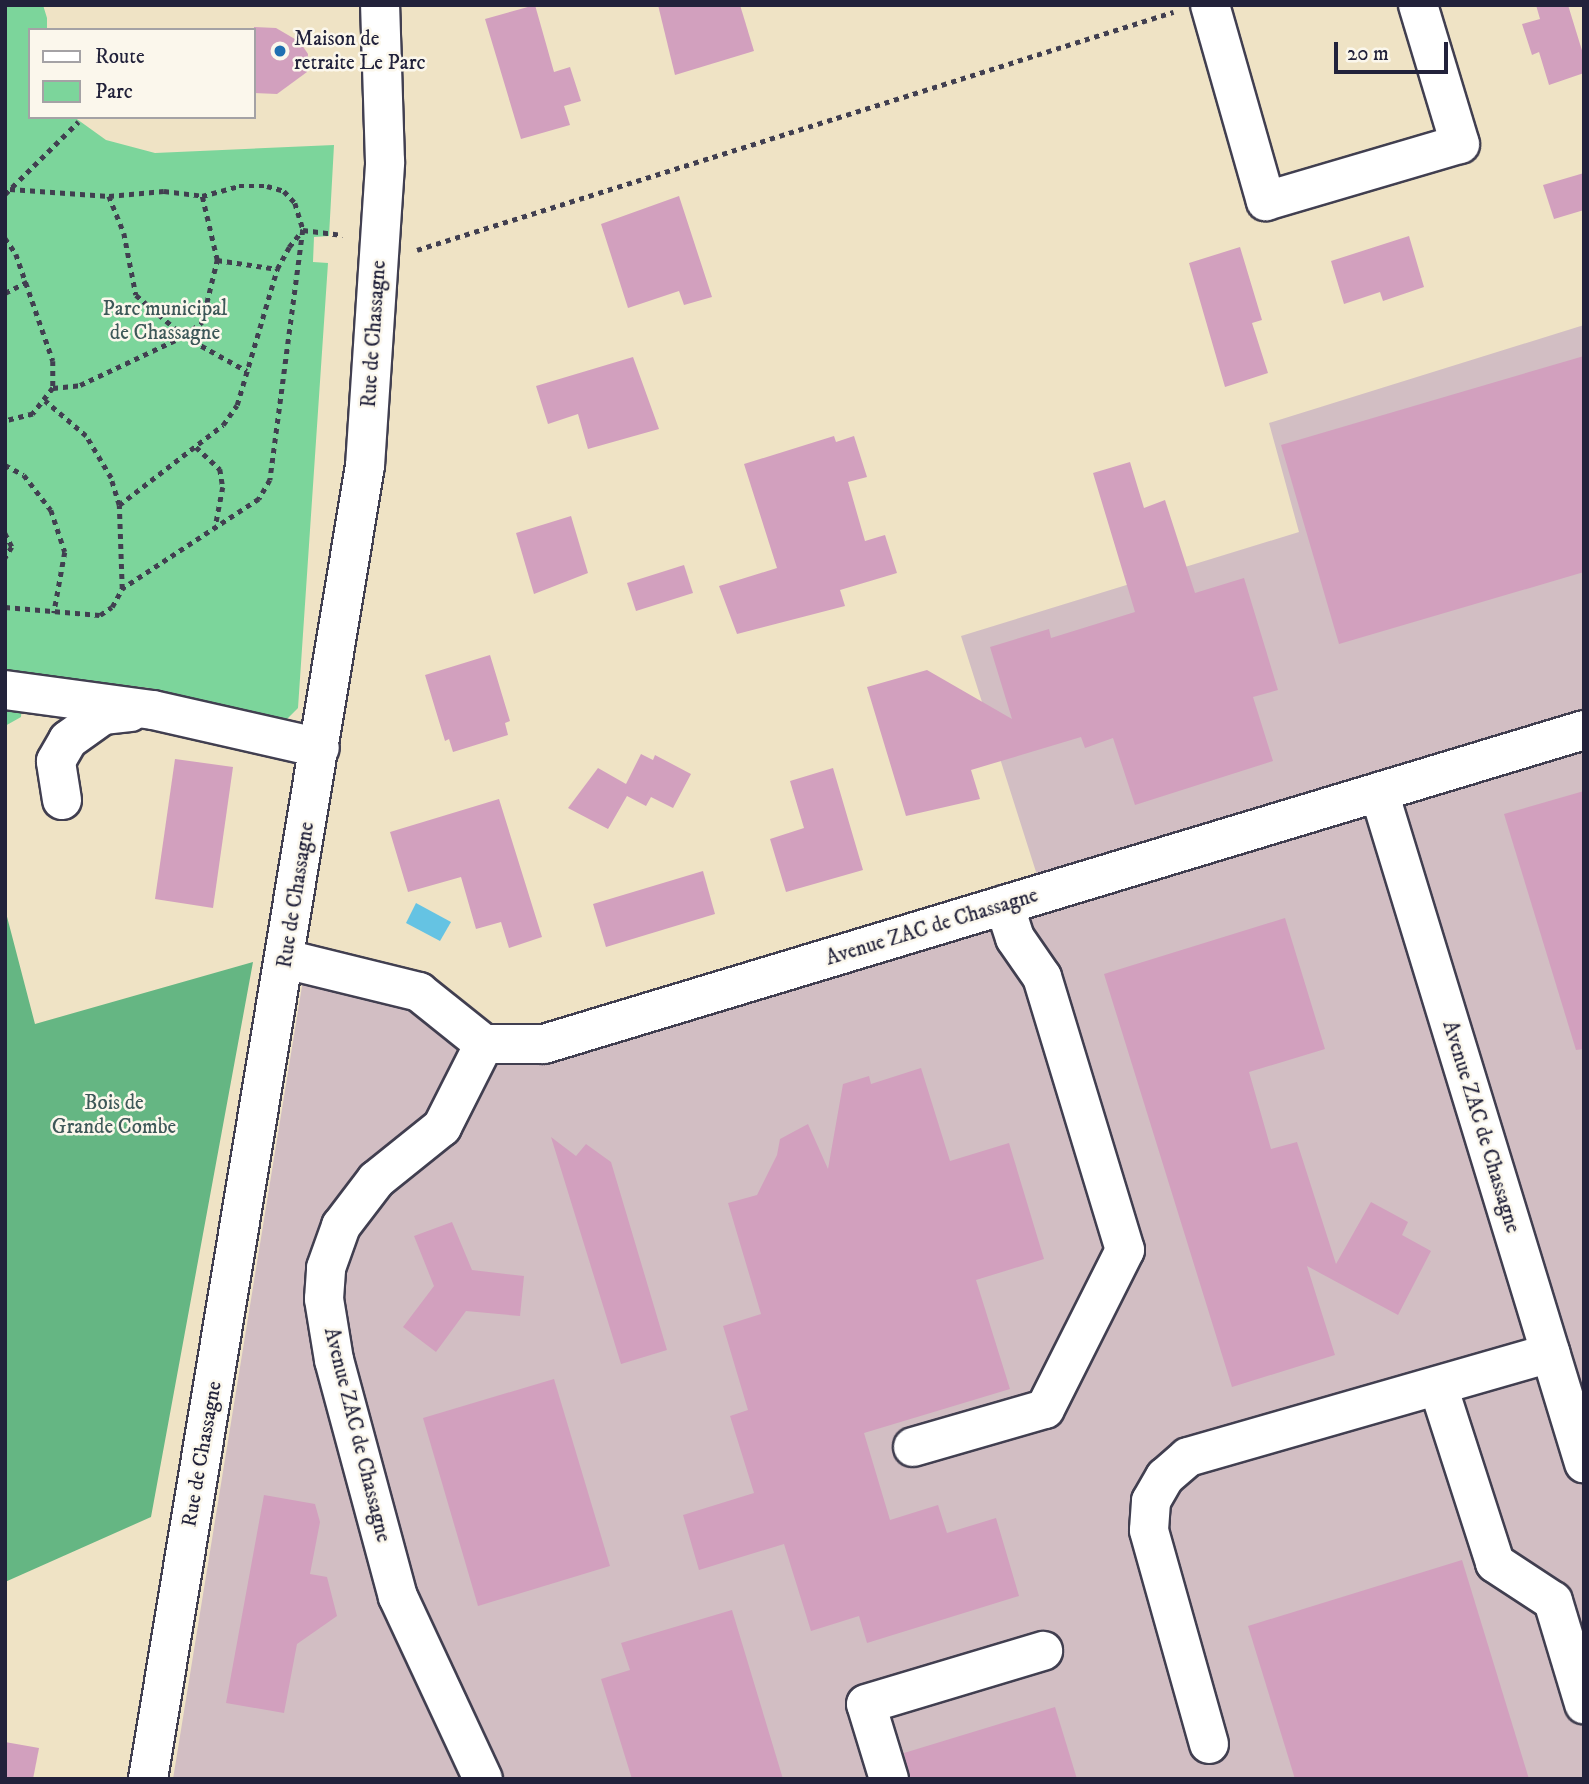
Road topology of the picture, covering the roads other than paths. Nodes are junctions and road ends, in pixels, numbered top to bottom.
1 (380, 5) edge
2 (1418, 5) edge
3 (1196, 7) edge
4 (5, 690) edge
5 (153, 710) junction
6 (1584, 730) edge
7 (320, 748) junction
8 (1379, 792) junction
9 (62, 800) dead end
10 (1004, 905) junction
11 (285, 959) junction
12 (484, 1044) junction
13 (1550, 1353) junction
14 (1438, 1386) junction
15 (913, 1447) dead end
16 (1584, 1463) edge
17 (1043, 1651) dead end
18 (1584, 1704) edge
19 (1209, 1744) dead end
20 (148, 1779) edge
21 (483, 1779) edge
22 (889, 1779) edge

1 - 7 street, Rue de Chassagne
2 - 3 street
4 - 5 street
5 - 7 street
5 - 9 street
6 - 8 street, Avenue ZAC de Chassagne
7 - 11 street, Rue de Chassagne
8 - 10 street, Avenue ZAC de Chassagne
8 - 13 street, Avenue ZAC de Chassagne
10 - 12 street, Avenue ZAC de Chassagne
10 - 15 street
11 - 12 street
11 - 20 street, Rue de Chassagne
12 - 21 street, Avenue ZAC de Chassagne
13 - 14 street
13 - 16 street, Avenue ZAC de Chassagne
14 - 18 street
14 - 19 street
17 - 22 street

